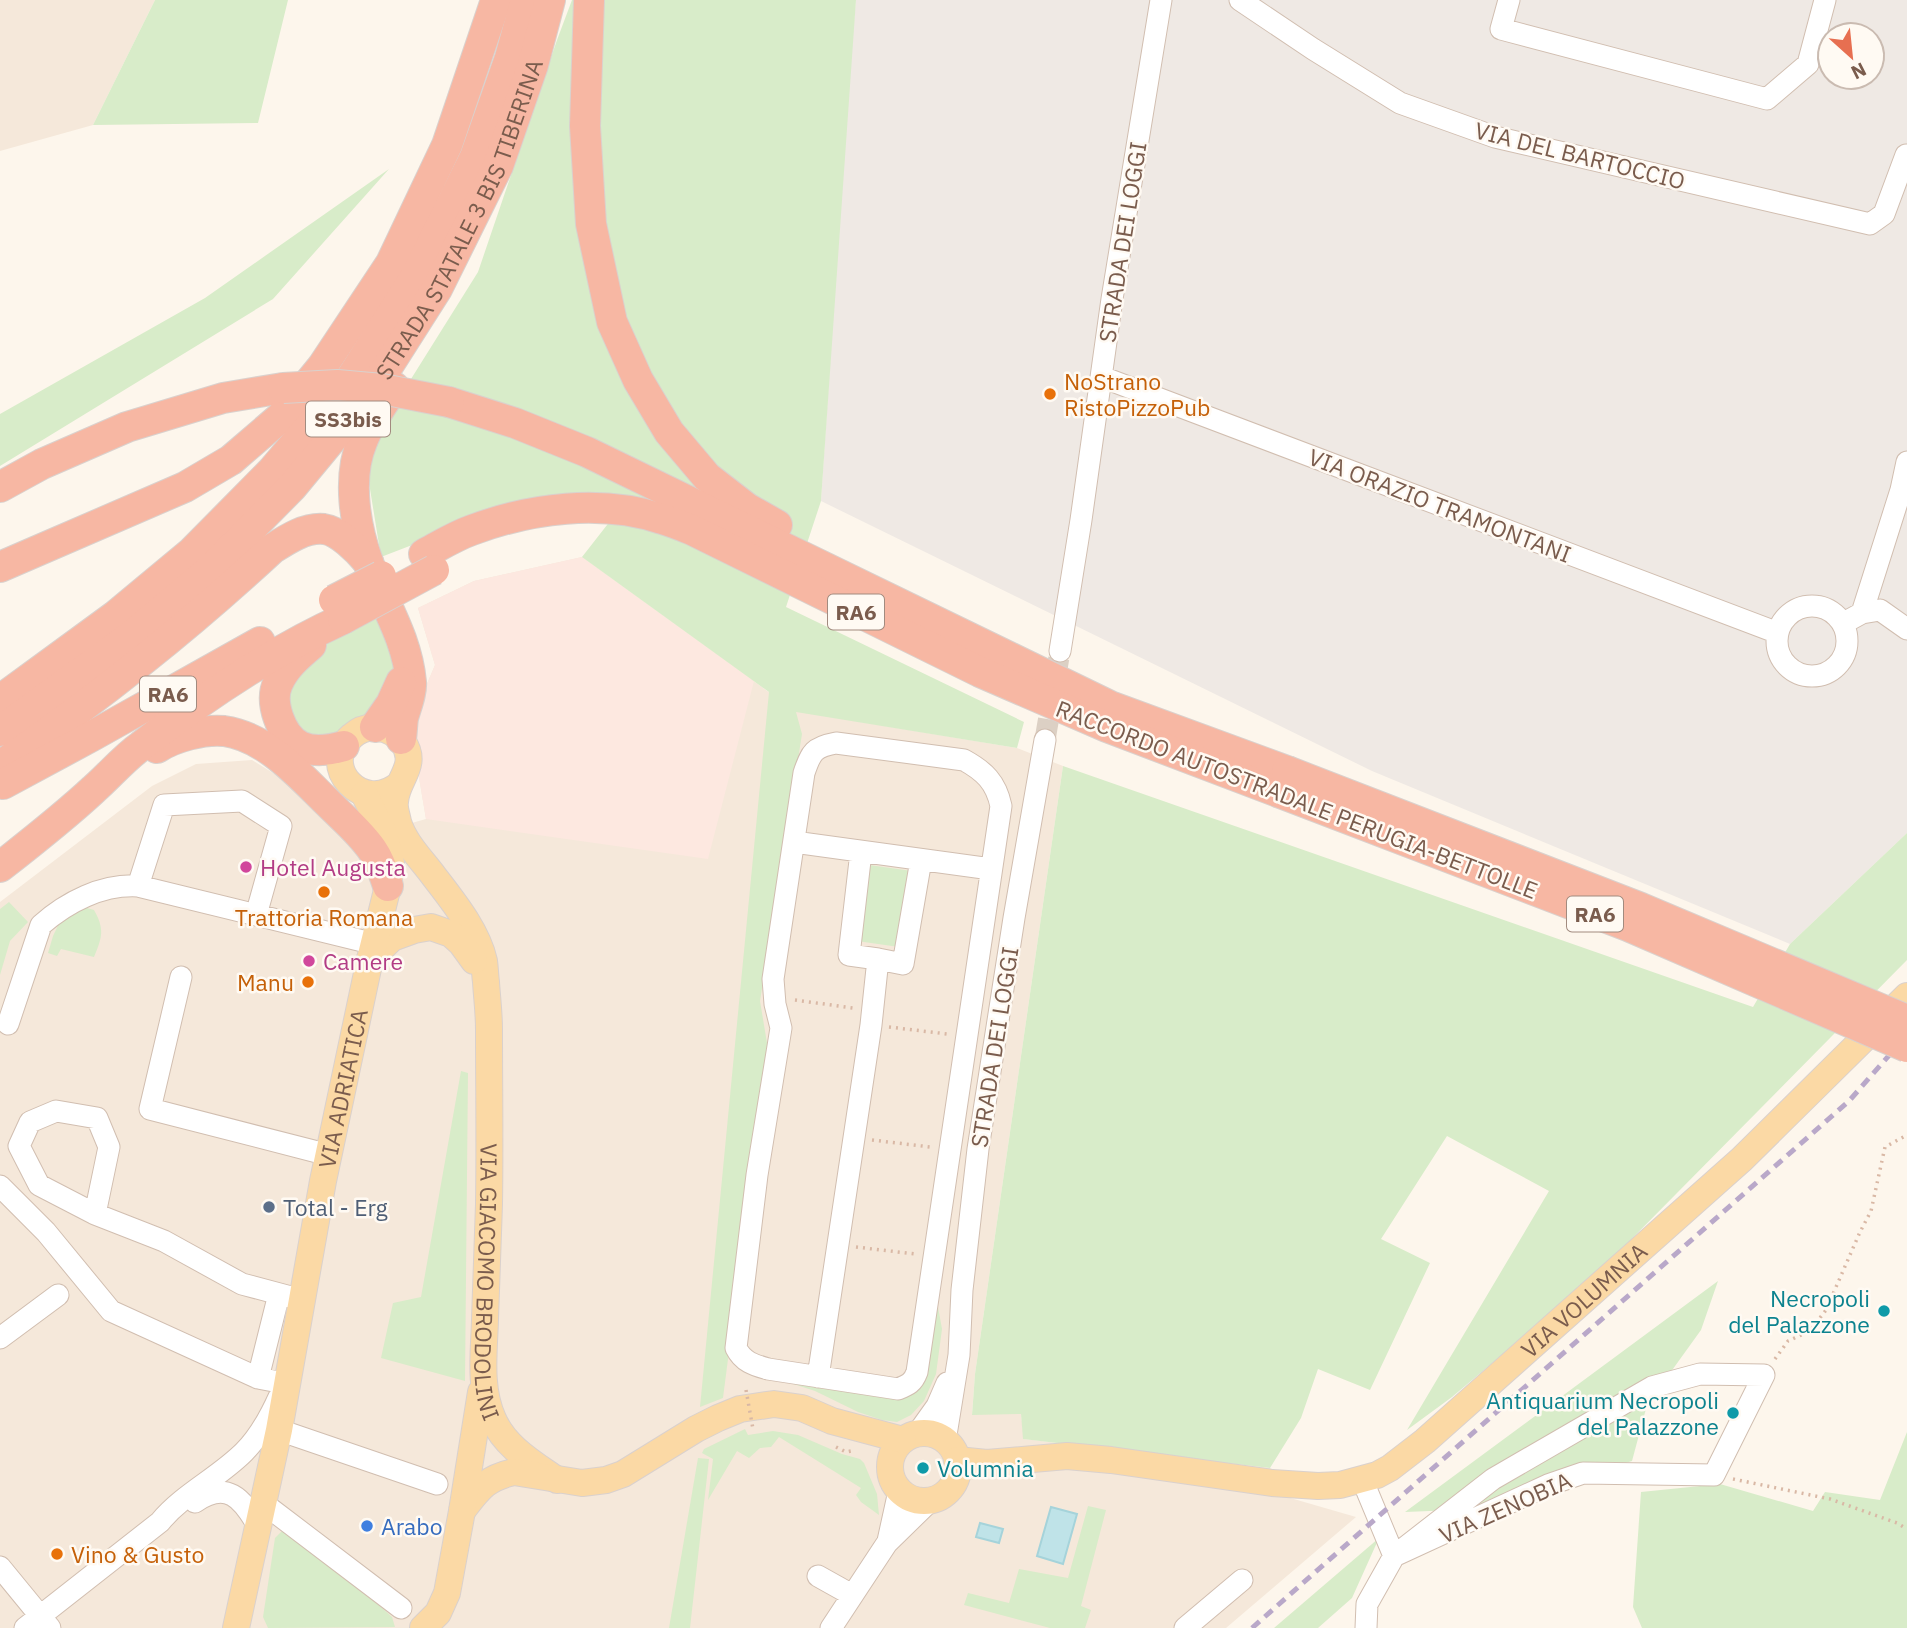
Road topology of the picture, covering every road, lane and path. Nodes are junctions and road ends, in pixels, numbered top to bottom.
1 (496, 0) edge
2 (526, 0) edge
3 (550, 0) edge
4 (589, 0) edge
5 (1161, 0) edge
6 (1240, 0) edge
7 (1509, 0) edge
8 (1825, 0) edge
9 (1906, 155) edge
10 (498, 166) junction
11 (1102, 377) junction
12 (1907, 462) edge
13 (0, 487) edge
14 (739, 528) junction
15 (368, 562) junction
16 (0, 567) edge
17 (339, 609) junction
18 (1862, 613) junction
19 (1842, 623) junction
20 (1907, 629) edge
21 (1778, 633) junction
22 (1060, 651) tunnel mouth
23 (0, 700) edge
24 (0, 731) edge
25 (388, 733) junction
26 (1045, 740) tunnel mouth
27 (344, 746) junction
28 (0, 766) edge
29 (1282, 782) junction
30 (400, 784) junction
31 (0, 786) edge
32 (95, 788) junction
33 (364, 794) junction
34 (794, 842) junction
35 (860, 852) junction
36 (921, 860) junction
37 (0, 867) edge
38 (991, 869) junction
39 (138, 886) junction
40 (388, 886) junction
41 (985, 913) junction
42 (256, 915) junction
43 (1014, 918) junction
44 (372, 951) junction
45 (878, 960) junction
46 (181, 977) dead end
47 (485, 981) junction
48 (1907, 996) edge
49 (792, 999) dead end
50 (872, 1018) junction
51 (1907, 1020) edge
52 (8, 1024) dead end
53 (967, 1037) junction
54 (1907, 1046) edge
55 (1907, 1135) edge
56 (854, 1138) junction
57 (950, 1150) junction
58 (329, 1155) junction
59 (0, 1186) edge
60 (95, 1214) junction
61 (837, 1245) junction
62 (934, 1256) junction
63 (930, 1284) junction
64 (962, 1290) junction
65 (58, 1295) dead end
66 (290, 1297) junction
67 (0, 1338) edge
68 (959, 1355) junction
69 (288, 1372) junction
70 (1764, 1375) junction
71 (483, 1377) junction
72 (818, 1377) junction
73 (258, 1378) junction
74 (746, 1390) dead end
75 (832, 1422) junction
76 (753, 1429) dead end
77 (279, 1430) junction
78 (910, 1437) junction
79 (951, 1450) junction
80 (1038, 1457) junction
81 (1714, 1475) junction
82 (1362, 1479) junction
83 (557, 1480) junction
84 (894, 1480) junction
85 (436, 1484) dead end
86 (940, 1495) junction
87 (463, 1511) junction
88 (260, 1515) junction
89 (160, 1522) junction
90 (1907, 1529) edge
91 (887, 1543) junction
92 (1394, 1556) junction
93 (0, 1567) edge
94 (818, 1576) dead end
95 (1242, 1580) dead end
96 (244, 1587) junction
97 (852, 1595) junction
98 (401, 1608) dead end
99 (38, 1624) edge
100 (236, 1628) edge
101 (253, 1628) edge
102 (424, 1628) edge
103 (831, 1628) edge
104 (1185, 1628) edge
105 (1366, 1628) edge

1 - 16 highway
2 - 23 highway, STRADA STATALE 3 BIS TIBERINA / SS3bis
3 - 10 highway, STRADA STATALE 3 BIS TIBERINA / SS3bis
4 - 14 highway
5 - 11 street, STRADA DEI LOGGI
6 - 9 street, VIA DEL BARTOCCIO
7 - 8 street
10 - 15 highway
10 - 24 highway, STRADA STATALE 3 BIS TIBERINA / SS3bis
11 - 21 street, VIA ORAZIO TRAMONTANI
11 - 22 street, STRADA DEI LOGGI
12 - 18 street
13 - 14 highway, bridge
14 - 17 highway, RA6, bridge
14 - 29 highway, RA6
14 - 29 highway, RACCORDO AUTOSTRADALE PERUGIA-BETTOLLE / RA6
15 - 25 highway
15 - 28 highway
17 - 27 highway
17 - 31 highway, RA6
17 - 32 highway, RA6
18 - 19 street
18 - 20 street
19 - 21 street
19 - 21 street
25 - 27 main road
25 - 30 main road
26 - 43 street, STRADA DEI LOGGI
27 - 33 main road
29 - 51 highway, RA6, bridge
29 - 54 highway, RACCORDO AUTOSTRADALE PERUGIA-BETTOLLE / RA6, bridge
30 - 33 main road
30 - 47 main road, VIA GIACOMO BRODOLINI
32 - 37 highway
32 - 40 highway
33 - 40 main road, VIA ADRIATICA
34 - 35 street
34 - 38 street
34 - 72 street
35 - 36 street
35 - 45 street
36 - 38 street
36 - 45 street
38 - 41 street
39 - 42 street
39 - 42 street
39 - 52 street
40 - 44 main road, VIA ADRIATICA
41 - 43 street
41 - 53 street
42 - 44 street
43 - 64 street, STRADA DEI LOGGI
44 - 47 main road
44 - 58 main road, VIA ADRIATICA
45 - 50 street
46 - 58 street
47 - 71 main road, VIA GIACOMO BRODOLINI
48 - 82 main road, VIA VOLUMNIA
49 - 50 path
50 - 53 path
50 - 56 street
53 - 57 street
55 - 70 path
56 - 57 path
56 - 61 street
57 - 62 street
58 - 66 main road, VIA ADRIATICA
59 - 73 street
60 - 60 street
60 - 66 street
61 - 62 path
61 - 72 street
62 - 63 street
63 - 64 street
63 - 72 street
64 - 68 street, STRADA DEI LOGGI
65 - 67 street
66 - 69 main road, VIA ADRIATICA
66 - 73 street
68 - 78 street, STRADA DEI LOGGI
68 - 79 street, STRADA DEI LOGGI
69 - 73 street
69 - 77 main road, VIA ADRIATICA
69 - 89 street
70 - 81 street
70 - 92 street, VIA ZENOBIA
71 - 83 main road, VIA GIACOMO BRODOLINI
71 - 87 main road
74 - 76 path, bridge
75 - 78 main road
75 - 83 main road
75 - 84 main road
77 - 85 street
77 - 88 main road, VIA ADRIATICA
78 - 79 main road
78 - 84 main road
79 - 80 main road, VIA VOLUMNIA
79 - 86 main road
80 - 82 main road, VIA VOLUMNIA
80 - 86 main road, VIA VOLUMNIA
81 - 90 path
81 - 92 street, VIA ZENOBIA
82 - 92 street
83 - 87 main road
84 - 86 main road
84 - 91 street, VIA VOLUMNIA
86 - 91 street, VIA VOLUMNIA
87 - 102 main road
88 - 89 street
88 - 96 main road, VIA ADRIATICA
88 - 98 street
89 - 99 street
91 - 97 street, VIA VOLUMNIA
92 - 105 street, VIA ZENOBIA
93 - 99 street
94 - 97 street
95 - 104 street
96 - 100 main road, VIA ADRIATICA
96 - 101 main road
97 - 103 street, VIA VOLUMNIA

